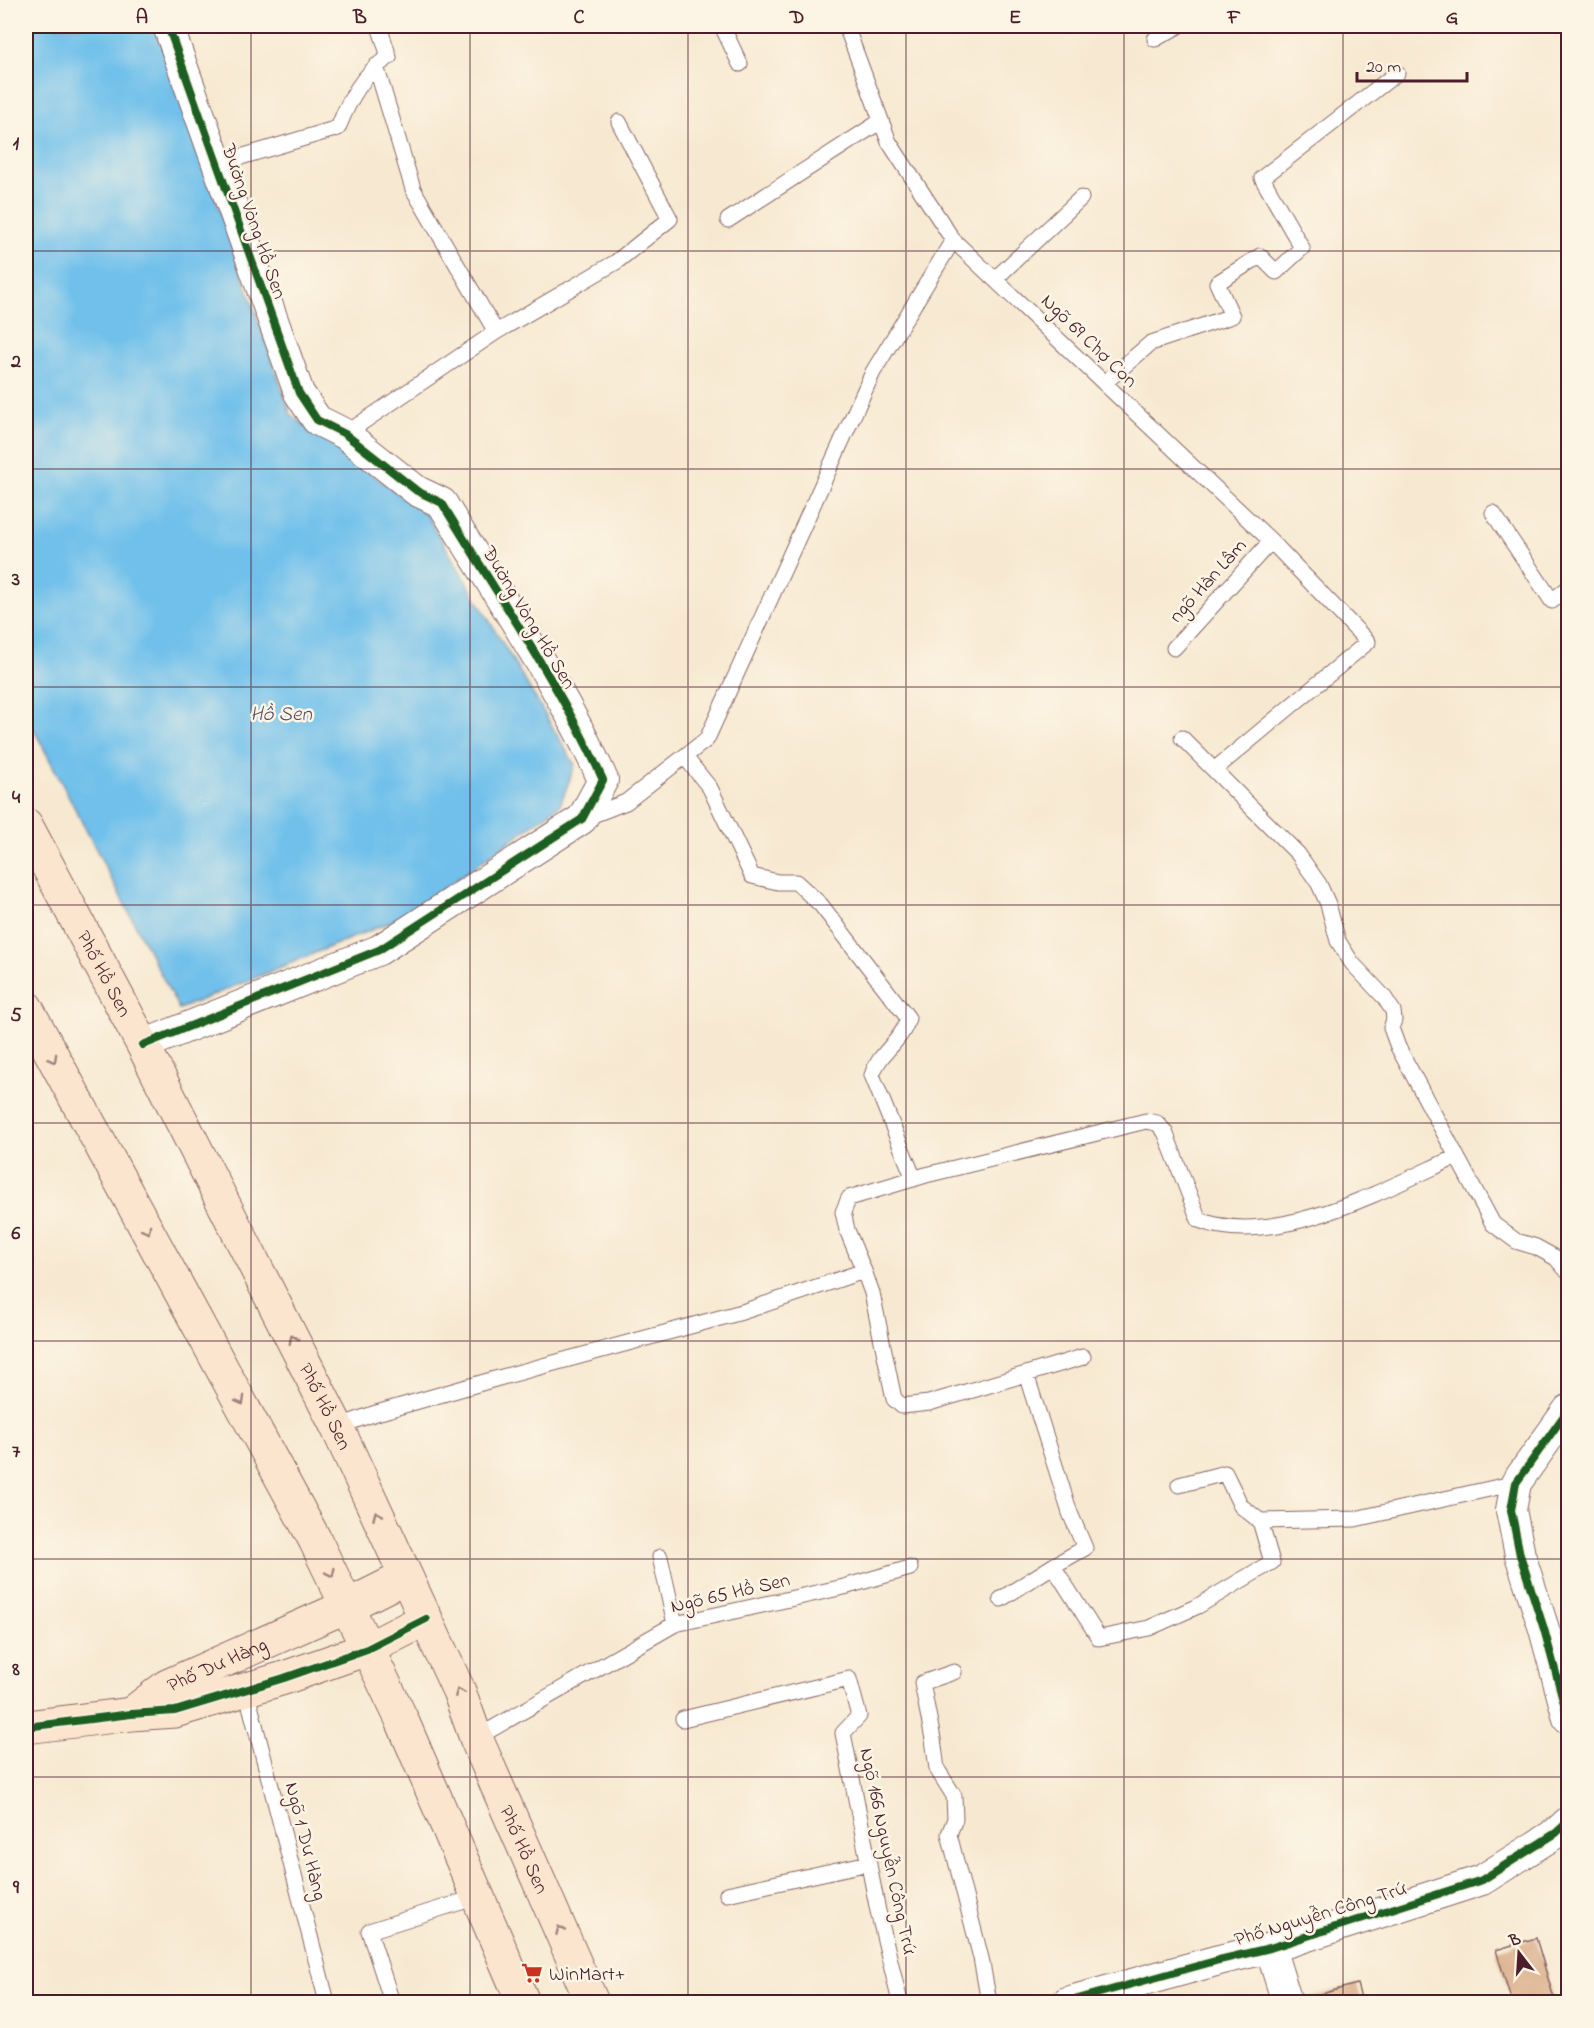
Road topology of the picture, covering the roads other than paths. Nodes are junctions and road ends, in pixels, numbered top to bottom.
1 (168, 26) edge
2 (379, 26) edge
3 (722, 26) edge
4 (846, 26) edge
5 (1178, 26) edge
6 (1155, 39) dead end
7 (740, 64) dead end
8 (376, 66) junction
9 (1398, 73) dead end
10 (881, 121) junction
11 (619, 122) dead end
12 (217, 164) junction
13 (1081, 198) dead end
14 (728, 220) dead end
15 (953, 240) junction
16 (995, 279) junction
17 (496, 332) junction
18 (1104, 383) junction
19 (345, 434) junction
20 (1493, 513) dead end
21 (1271, 541) junction
22 (1569, 588) edge
23 (1174, 648) dead end
24 (1182, 738) dead end
25 (685, 757) junction
26 (1214, 770) junction
27 (582, 819) junction
28 (26, 825) edge
29 (26, 1007) edge
30 (144, 1045) junction
31 (1456, 1157) junction
32 (914, 1179) junction
33 (864, 1271) junction
34 (1569, 1272) edge
35 (1083, 1358) dead end
36 (1026, 1374) junction
37 (1569, 1410) edge
38 (338, 1427) junction
39 (1516, 1483) junction
40 (1179, 1485) dead end
41 (1260, 1521) junction
42 (660, 1557) dead end
43 (1053, 1566) junction
44 (910, 1568) dead end
45 (405, 1577) junction
46 (1001, 1599) dead end
47 (347, 1606) junction
48 (426, 1619) junction
49 (675, 1624) junction
50 (367, 1649) junction
51 (954, 1672) dead end
52 (246, 1690) junction
53 (131, 1714) junction
54 (1569, 1718) edge
55 (683, 1719) dead end
56 (26, 1727) edge
57 (476, 1738) junction
58 (1569, 1822) edge
59 (869, 1863) junction
60 (726, 1894) dead end
61 (477, 1897) junction
62 (1270, 1948) junction
63 (327, 2002) edge
64 (392, 2002) edge
65 (523, 2002) edge
66 (592, 2002) edge
67 (900, 2002) edge
68 (989, 2002) edge
69 (1067, 2002) edge
70 (1287, 2002) edge

1 - 12 street, Đường Vòng Hồ Sen
2 - 8 lane
3 - 7 lane
4 - 10 lane, Ngõ 69 Chợ Con
5 - 6 lane
8 - 12 lane
8 - 17 lane
9 - 18 lane
10 - 14 lane
10 - 15 lane, Ngõ 69 Chợ Con
11 - 17 lane
12 - 19 street, Đường Vòng Hồ Sen
13 - 16 lane
15 - 16 lane, Ngõ 69 Chợ Con
15 - 25 lane
16 - 18 lane, Ngõ 69 Chợ Con
17 - 19 lane
18 - 21 lane, Ngõ 69 Chợ Con
19 - 27 street, Đường Vòng Hồ Sen
20 - 22 lane
21 - 23 lane, ngõ Hàn Lâm
21 - 26 lane, Ngõ 69 Chợ Con
24 - 26 lane
25 - 27 lane
25 - 32 lane
26 - 31 lane
27 - 30 street, Đường Vòng Hồ Sen
28 - 30 main road, Phố Hồ Sen
29 -> 47 main road
38 -> 30 main road, Phố Hồ Sen
31 - 32 lane
31 - 34 lane
32 - 33 lane
33 - 36 lane
33 - 38 lane
35 - 36 lane
36 - 43 lane
37 - 39 street
45 -> 38 main road, Phố Hồ Sen
39 - 41 lane
39 - 54 street
40 - 41 lane
41 - 43 lane
42 - 49 lane
43 - 46 lane
44 - 49 lane, Ngõ 65 Hồ Sen
45 - 47 main road, Phố Dư Hàng
45 - 48 main road, Phố Hồ Sen
47 - 50 main road
47 - 53 main road, Phố Dư Hàng
48 - 50 main road
57 -> 48 main road, Phố Hồ Sen
49 - 57 lane, Ngõ 65 Hồ Sen
50 - 52 main road
50 - 61 main road
51 - 68 lane
52 - 53 main road
52 - 63 lane, Ngõ 1 Dư Hàng
53 - 56 main road
55 - 59 lane, Ngõ 166 Nguyễn Công Trứ
66 -> 57 main road, Phố Hồ Sen
58 - 62 street, Phố Nguyễn Công Trứ
59 - 60 lane
59 - 67 lane, Ngõ 166 Nguyễn Công Trứ
61 - 64 lane
61 - 65 main road
62 - 69 street, Phố Nguyễn Công Trứ
62 - 70 street

